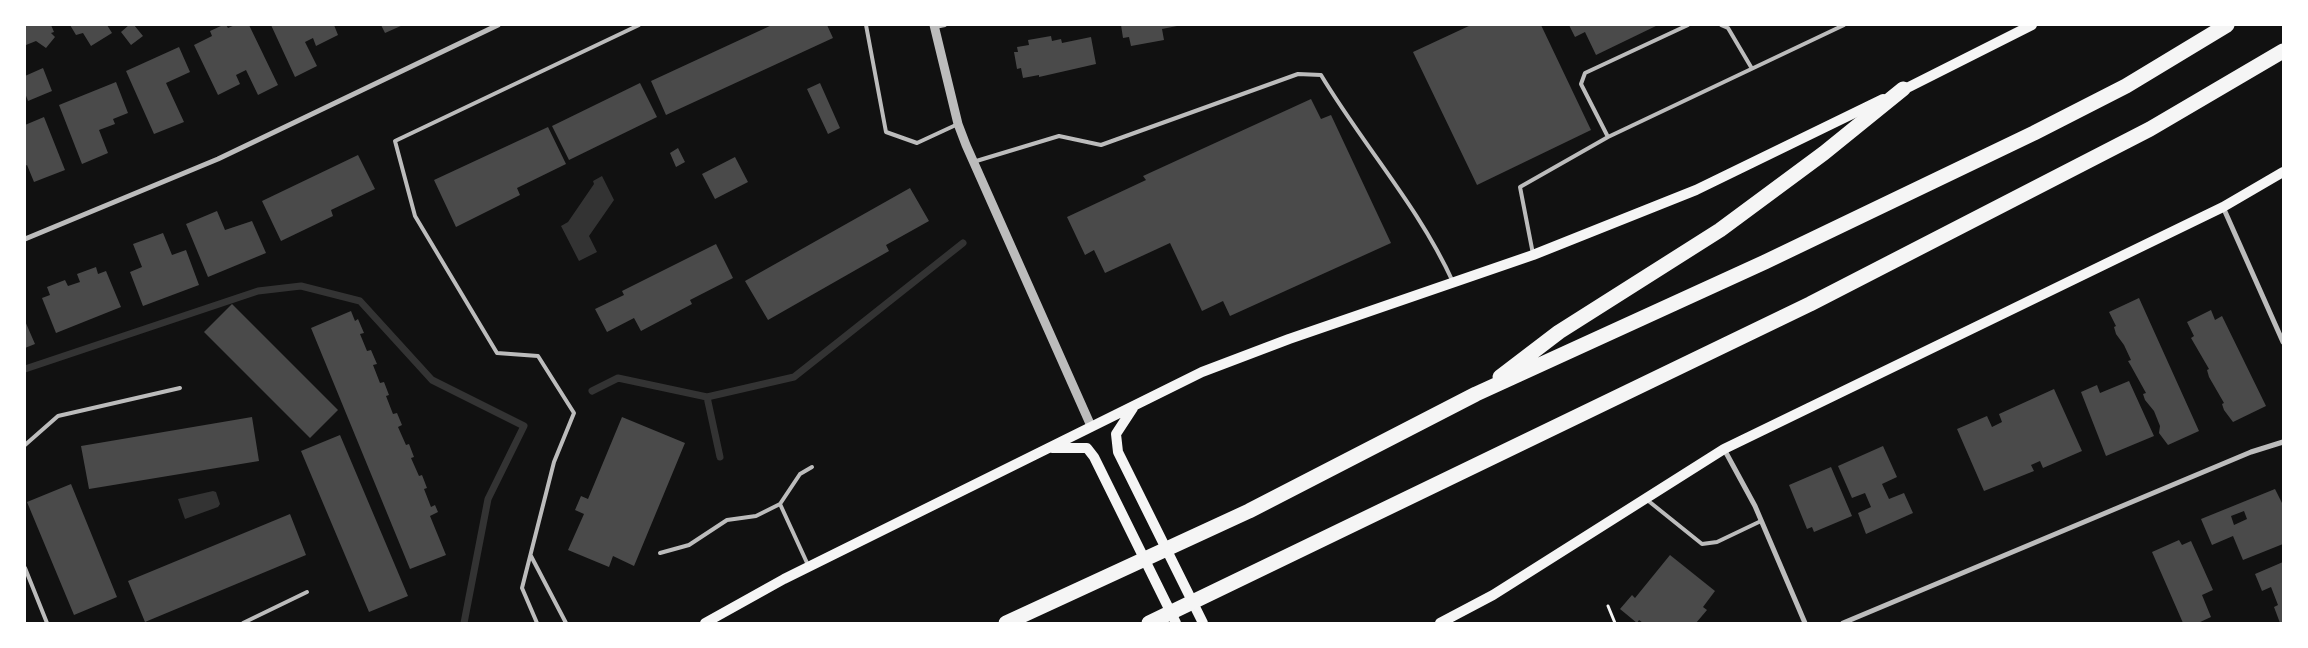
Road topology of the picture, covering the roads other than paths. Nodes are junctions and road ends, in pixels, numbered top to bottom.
1 (498, 25) edge
2 (639, 25) edge
3 (866, 25) edge
4 (945, 25) edge
5 (1688, 25) edge
6 (1721, 25) edge
7 (1844, 25) edge
8 (2032, 25) edge
9 (2227, 25) edge
10 (935, 26) edge
11 (2020, 28) edge
12 (2283, 51) edge
13 (1751, 67) junction
14 (1903, 89) junction
15 (958, 124) junction
16 (1608, 137) junction
17 (973, 162) junction
18 (2283, 172) edge
19 (2223, 207) junction
20 (25, 239) edge
21 (1533, 255) junction
22 (1453, 282) junction
23 (2283, 342) edge
24 (180, 388) dead end
25 (1476, 394) junction
26 (1133, 408) junction
27 (1091, 426) junction
28 (2283, 442) edge
29 (25, 445) edge
30 (1049, 448) junction
31 (1724, 448) junction
32 (812, 467) dead end
33 (1645, 498) junction
34 (780, 504) junction
35 (1761, 521) junction
36 (660, 553) dead end
37 (531, 556) junction
38 (808, 567) junction
39 (25, 568) edge
40 (307, 592) dead end
41 (47, 623) edge
42 (243, 623) edge
43 (536, 623) edge
44 (566, 623) edge
45 (705, 623) edge
46 (1006, 623) edge
47 (1148, 623) edge
48 (1176, 623) edge
49 (1203, 623) edge
50 (1440, 623) edge
51 (1805, 623) edge
52 (1843, 623) edge

1 - 20 street
2 - 37 lane
3 - 15 lane
4 - 10 lane
5 - 16 lane
6 - 13 lane
7 - 13 lane
8 - 11 main road
9 - 25 highway
10 - 15 street
11 - 14 main road
12 - 47 highway
13 - 16 lane
14 - 21 main road
14 - 25 highway
15 - 17 street
16 - 21 lane
17 - 22 lane
17 - 27 street
18 - 19 main road
19 - 23 street
19 - 31 main road
21 - 22 main road
22 - 26 main road
24 - 29 lane
25 - 46 highway
26 - 27 main road
26 - 49 main road
27 - 30 main road
28 - 52 street
30 - 38 main road
30 - 48 main road
31 - 33 main road
31 - 35 street
32 - 34 lane
33 - 35 lane
33 - 50 main road
34 - 36 lane
34 - 38 lane
35 - 51 street
37 - 43 lane
37 - 44 lane
38 - 45 main road
39 - 41 lane
40 - 42 lane

